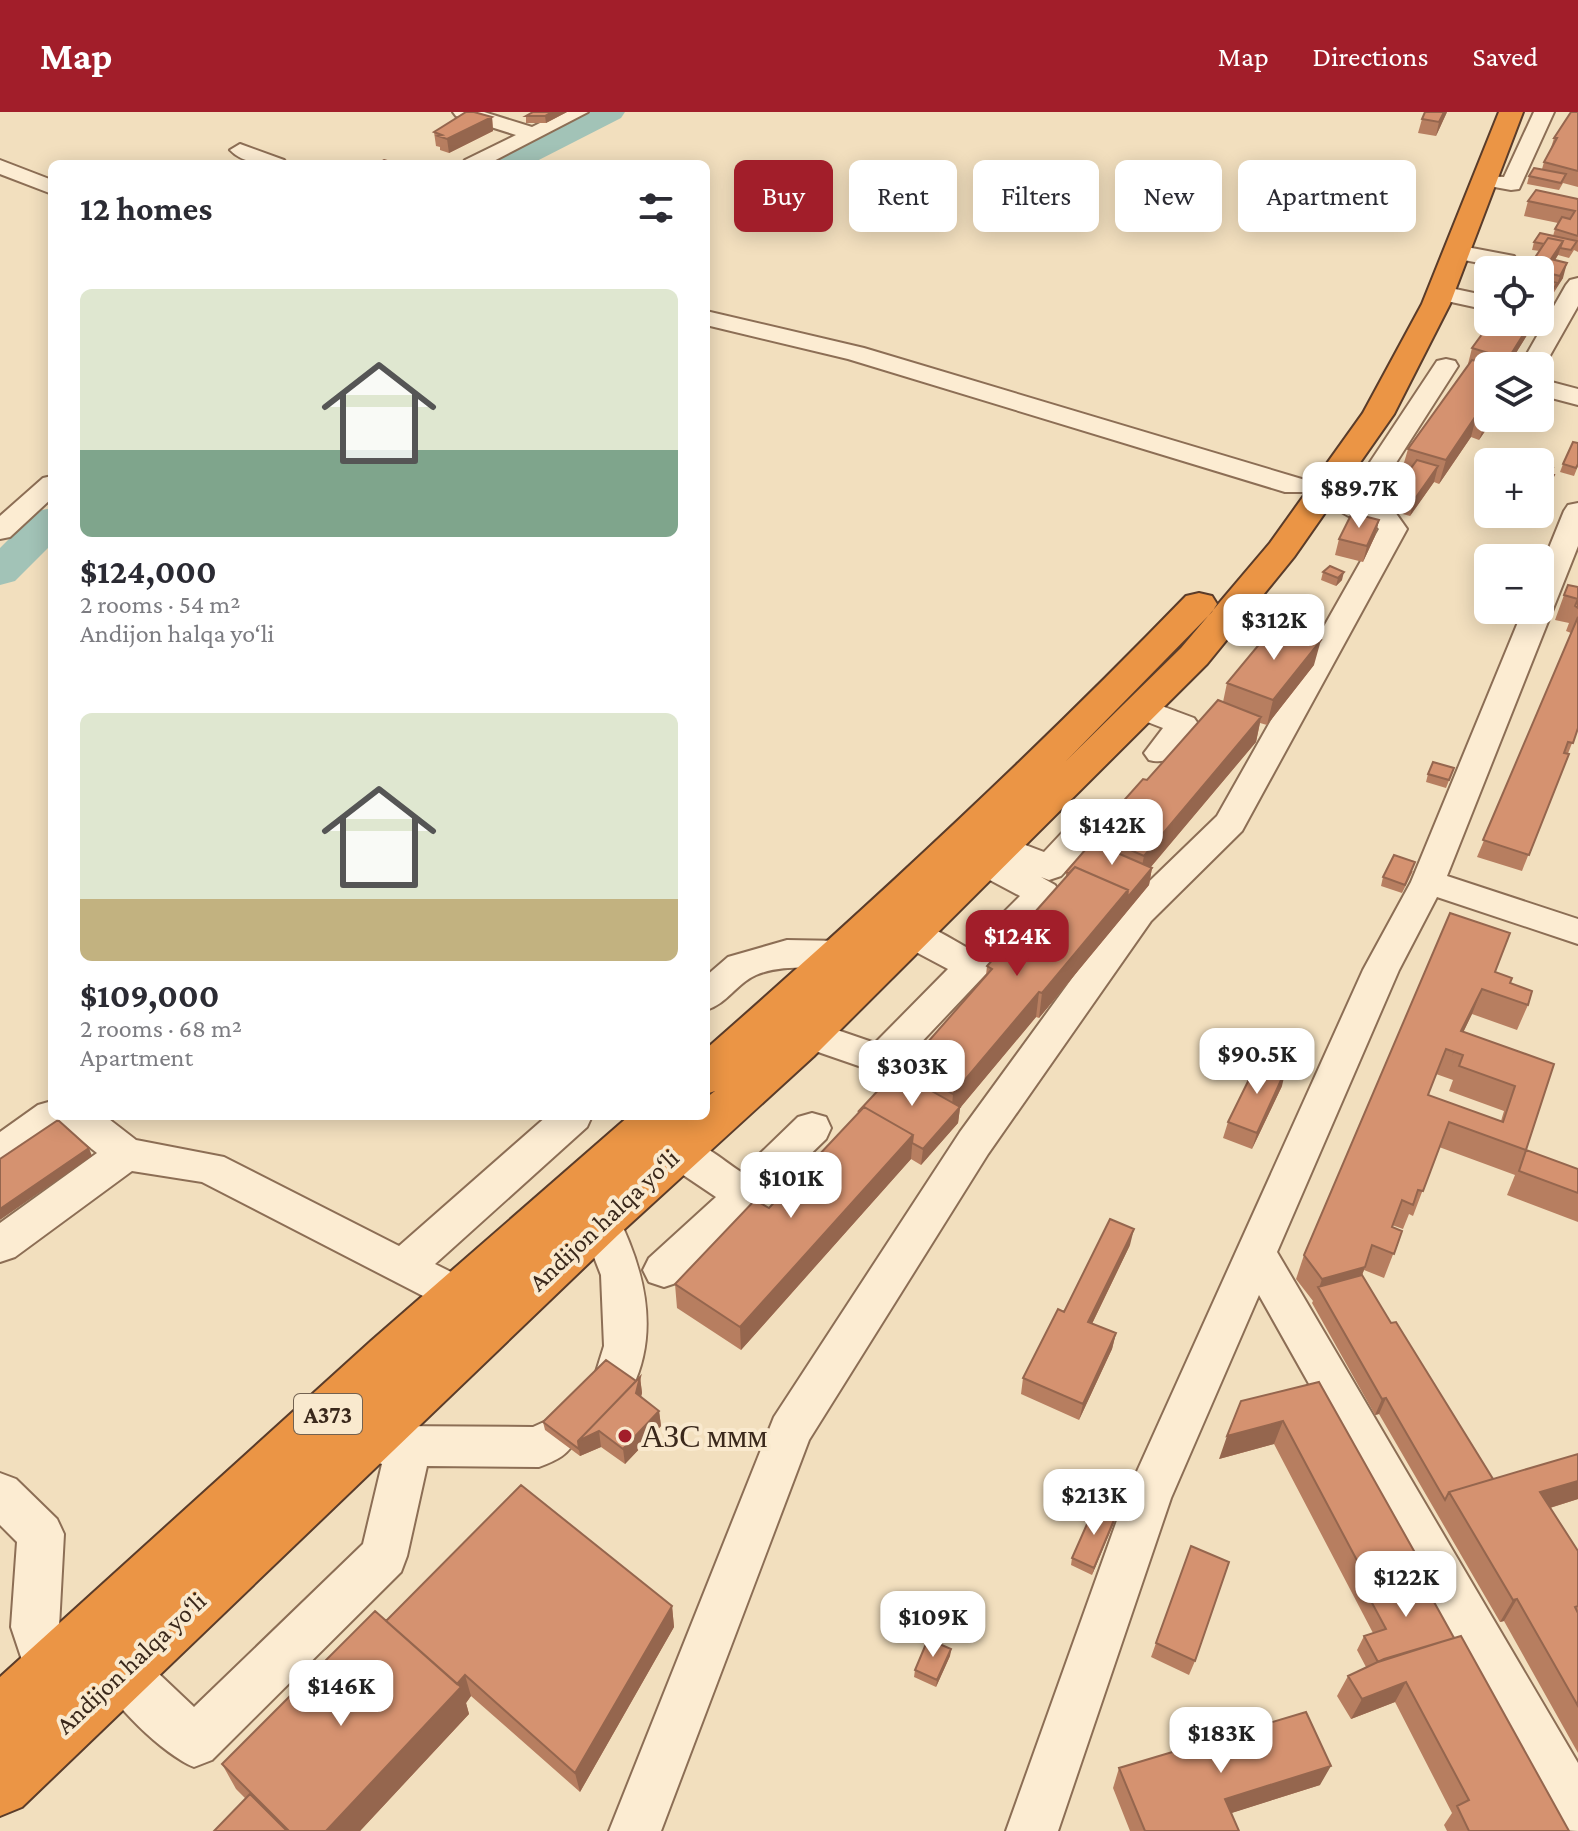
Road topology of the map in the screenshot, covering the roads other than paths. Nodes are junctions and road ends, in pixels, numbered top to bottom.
1 (463, 112) edge
2 (578, 112) edge
3 (1486, 112) edge
4 (1511, 112) edge
5 (1552, 113) edge
6 (534, 134) junction
7 (240, 150) dead end
8 (266, 160) edge
9 (480, 160) edge
10 (0, 166) edge
11 (1485, 180) junction
12 (48, 186) edge
13 (1456, 252) junction
14 (1490, 256) edge
15 (1578, 285) edge
16 (1441, 293) junction
17 (1474, 305) edge
18 (710, 319) edge
19 (1540, 352) edge
20 (1554, 391) edge
21 (1578, 397) edge
22 (48, 488) edge
23 (1322, 498) junction
24 (1578, 511) edge
25 (0, 531) edge
26 (1554, 570) edge
27 (1532, 624) edge
28 (1143, 709) junction
29 (1160, 753) dead end
30 (1100, 813) dead end
31 (993, 855) junction
32 (1428, 882) junction
33 (1578, 932) edge
34 (911, 934) junction
35 (842, 954) junction
36 (972, 966) junction
37 (710, 993) edge
38 (808, 1034) junction
39 (710, 1072) edge
40 (710, 1105) edge
41 (82, 1120) edge
42 (568, 1120) edge
43 (689, 1120) edge
44 (812, 1128) dead end
45 (670, 1134) edge
46 (126, 1154) junction
47 (744, 1195) junction
48 (600, 1221) junction
49 (0, 1245) edge
50 (1257, 1254) junction
51 (403, 1267) junction
52 (664, 1270) dead end
53 (460, 1297) junction
54 (617, 1375) edge
55 (555, 1437) edge
56 (387, 1446) junction
57 (0, 1494) edge
58 (122, 1672) junction
59 (49, 1673) junction
60 (0, 1718) edge
61 (0, 1785) edge
62 (1578, 1812) edge
63 (635, 1831) edge
64 (1032, 1831) edge

1 - 6 street
2 - 6 street
3 - 23 highway, Andijon halqa yo‘li / A373
4 - 11 highway, Andijon halqa yo‘li / A373
5 - 11 street
6 - 9 street
7 - 8 street
10 - 12 street
11 - 13 highway, Andijon halqa yo‘li / A373
13 - 14 street
13 - 16 highway, Andijon halqa yo‘li / A373
15 - 19 street
16 - 17 street
16 - 23 highway, Andijon halqa yo‘li / A373
18 - 23 street
20 - 21 street
22 - 25 street
23 - 28 highway, Andijon halqa yo‘li / A373
23 - 35 highway, Andijon halqa yo‘li / A373
23 - 63 street
24 - 26 street
27 - 32 street
28 - 29 street
28 - 31 highway, Andijon halqa yo‘li / A373
30 - 31 street
31 - 34 highway, Andijon halqa yo‘li / A373
31 - 36 street
32 - 33 street
32 - 50 street
34 - 36 street
34 - 38 highway, Andijon halqa yo‘li / A373
35 - 37 street
35 - 39 highway, Andijon halqa yo‘li / A373
36 - 38 street
38 - 40 highway, Andijon halqa yo‘li / A373
41 - 46 street
42 - 51 street
43 - 45 highway, Andijon halqa yo‘li / A373
44 - 47 street
45 - 47 street
45 - 48 highway, Andijon halqa yo‘li / A373
45 - 53 highway, Andijon halqa yo‘li / A373
46 - 49 street
46 - 51 street
47 - 52 street
48 - 54 street
48 - 56 highway, Andijon halqa yo‘li / A373
50 - 62 street
50 - 64 street
51 - 53 street
53 - 59 highway, Andijon halqa yo‘li / A373
55 - 56 street
56 - 58 highway, Andijon halqa yo‘li / A373
56 - 58 street
57 - 59 street
58 - 61 highway, Andijon halqa yo‘li / A373
59 - 60 highway, Andijon halqa yo‘li / A373

